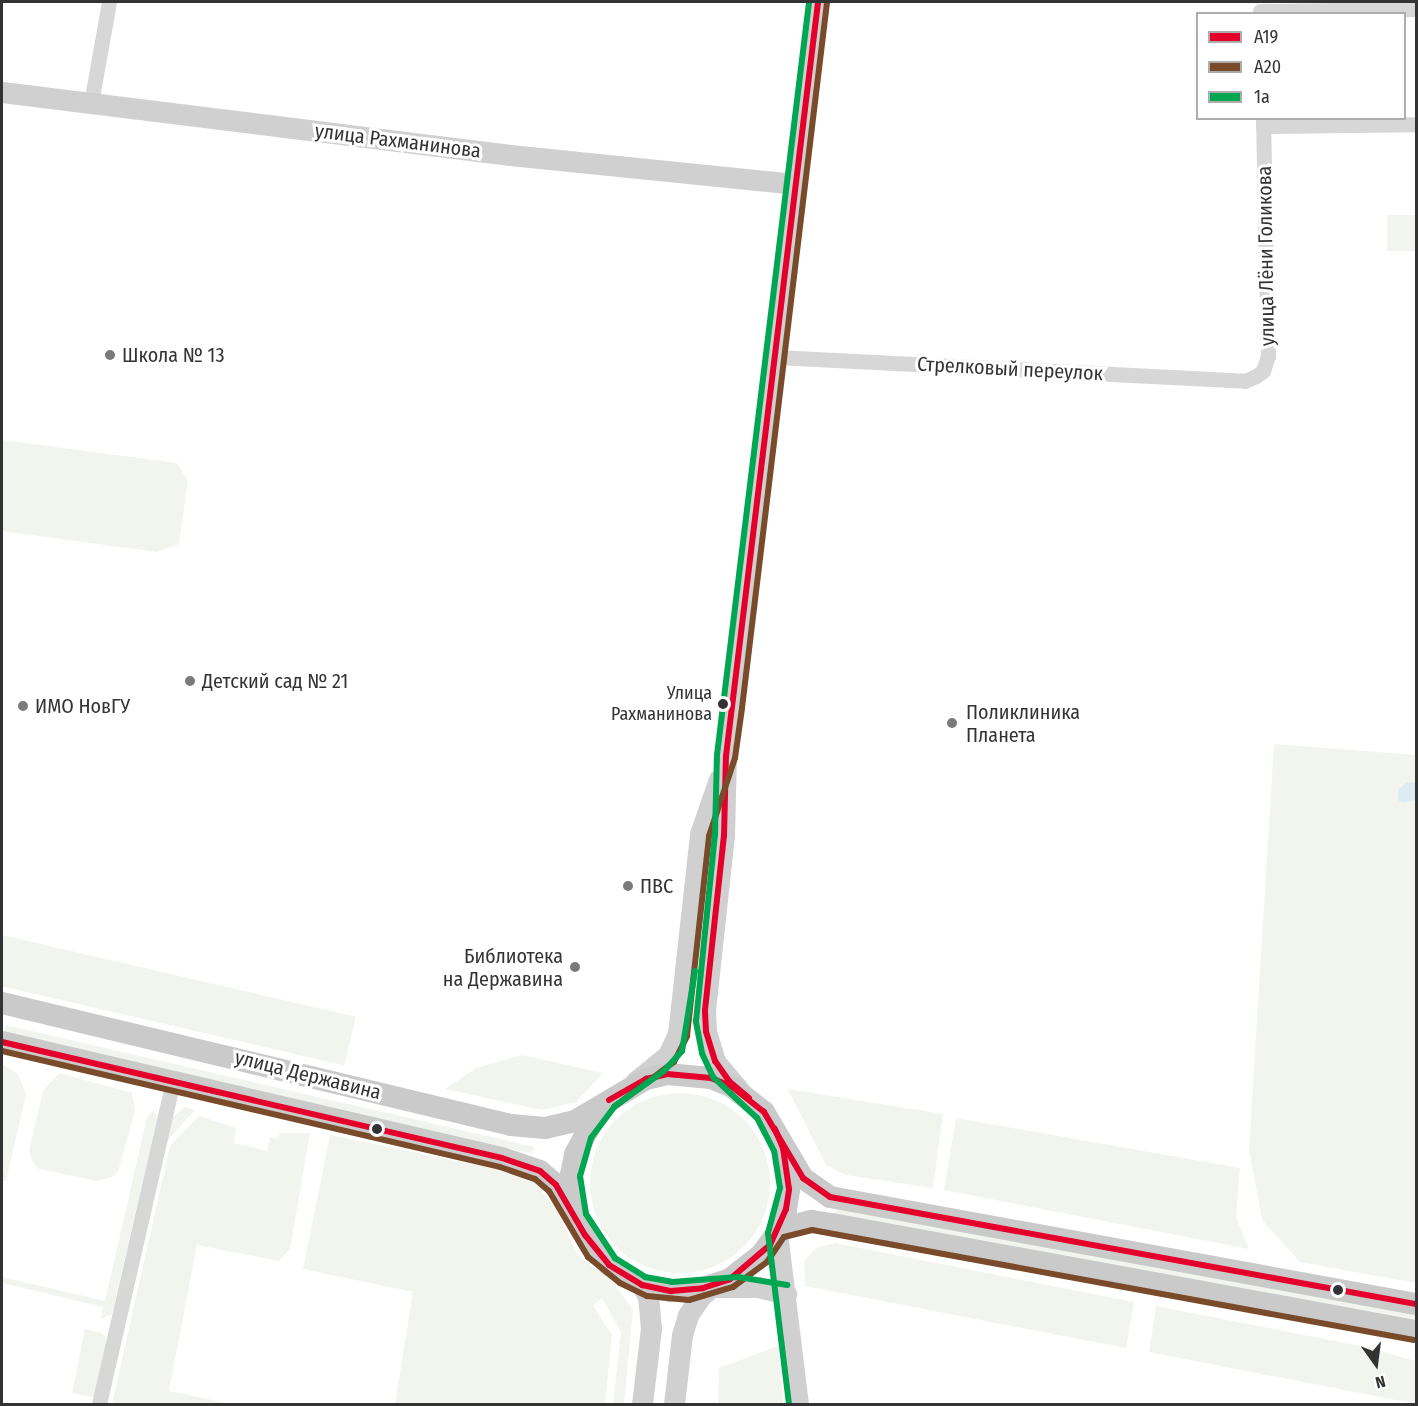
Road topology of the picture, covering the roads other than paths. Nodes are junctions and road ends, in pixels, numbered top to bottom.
1 (108, 2) edge
2 (818, 2) edge
3 (1260, 9) edge
4 (1416, 9) edge
5 (2, 92) edge
6 (91, 103) junction
7 (1263, 122) edge
8 (1416, 124) edge
9 (795, 184) junction
10 (776, 357) junction
11 (1245, 381) joint
12 (726, 756) junction
13 (2, 1003) edge
14 (2, 1042) edge
15 (173, 1082) junction
16 (617, 1094) junction
17 (749, 1098) junction
18 (775, 1129) junction
19 (577, 1217) junction
20 (778, 1231) junction
21 (642, 1285) junction
22 (711, 1287) junction
23 (786, 1294) junction
24 (1416, 1304) edge
25 (1416, 1331) edge
26 (99, 1404) edge
27 (642, 1404) edge
28 (674, 1404) edge
29 (798, 1404) edge

1 - 6 street
2 - 9 main road
3 - 4 street
5 - 6 main road, улица Рахманинова
6 - 9 main road, улица Рахманинова
7 - 8 street
7 - 11 street, улица Лёни Голикова
9 - 10 main road
10 - 11 street, Стрелковый переулок
10 - 12 main road
12 - 16 main road
12 - 17 main road
13 - 16 main road, улица Державина
14 - 15 main road, улица Державина
15 - 19 main road, улица Державина
15 - 26 street
16 - 17 main road, улица Державина
16 - 19 main road, улица Державина
17 - 18 main road, улица Державина
18 - 20 main road, улица Державина
18 - 24 main road, улица Державина
19 - 21 main road, улица Державина
20 - 22 main road, улица Державина
20 - 23 main road
20 - 25 main road
21 - 22 main road, улица Державина
21 - 27 main road
22 - 23 main road
22 - 28 main road
23 - 29 main road

